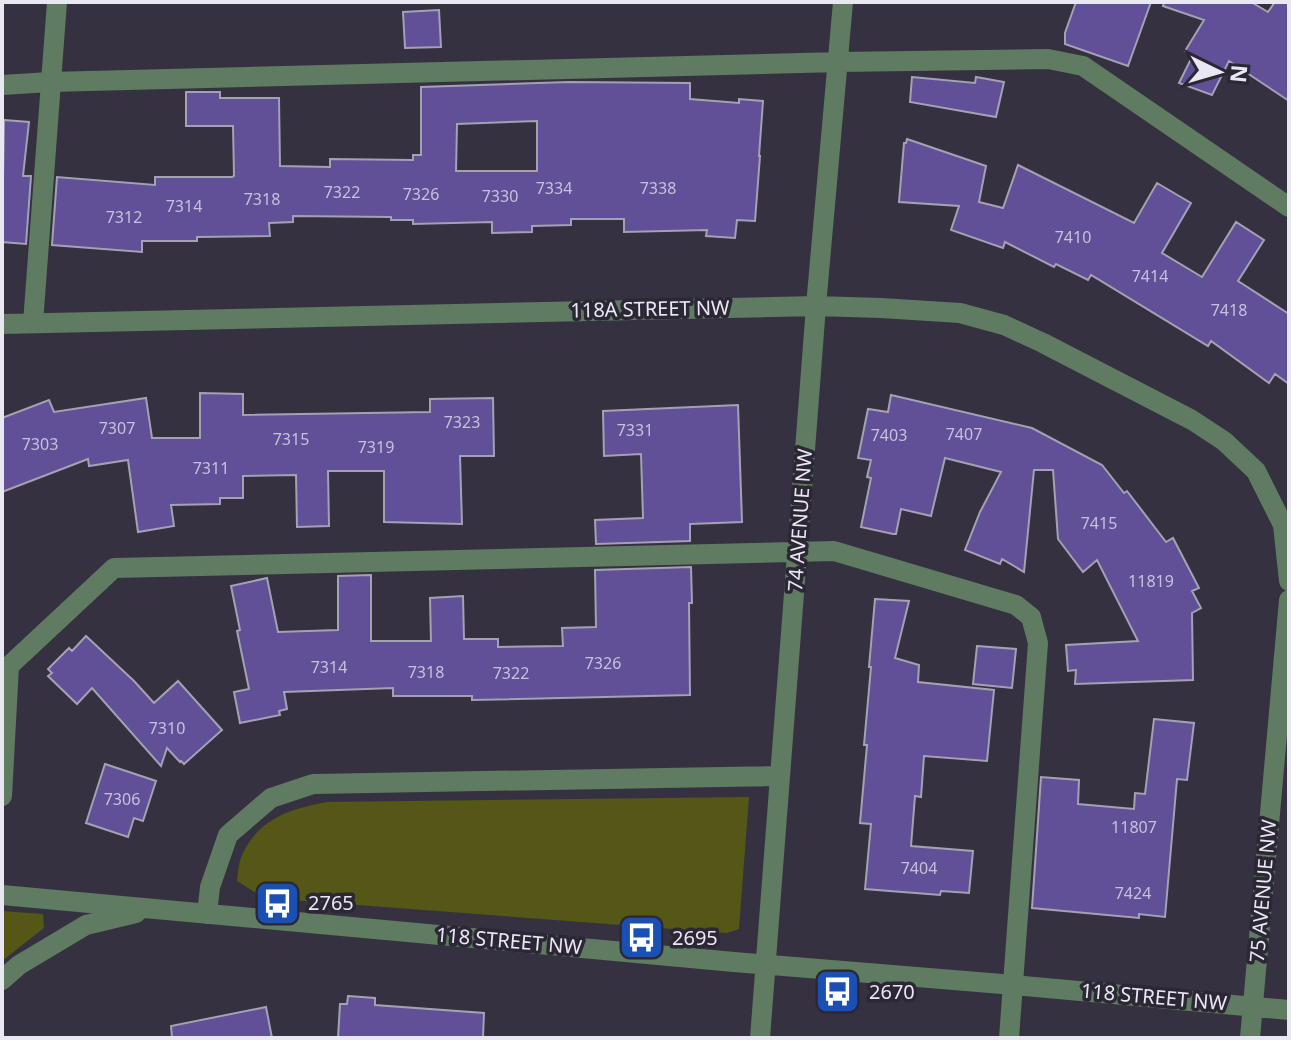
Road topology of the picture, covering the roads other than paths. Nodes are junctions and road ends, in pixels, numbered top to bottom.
1 (57, 2) edge
2 (843, 2) edge
3 (839, 62) junction
4 (50, 82) junction
5 (2, 85) edge
6 (1289, 207) edge
7 (816, 306) junction
8 (33, 323) junction
9 (2, 324) edge
10 (798, 551) junction
11 (1289, 581) edge
12 (1289, 600) edge
13 (779, 776) junction
14 (2, 796) edge
15 (2, 895) edge
16 (154, 909) junction
17 (207, 914) junction
18 (766, 965) junction
19 (2, 980) edge
20 (1014, 985) junction
21 (1252, 1006) junction
22 (1289, 1010) edge
23 (760, 1038) edge
24 (1009, 1038) edge
25 (1250, 1038) edge

1 - 4 street
2 - 3 street, 74 AVENUE NW
3 - 4 street
3 - 6 street
3 - 7 street, 74 AVENUE NW
4 - 5 street
4 - 8 street
7 - 8 street, 118A STREET NW
7 - 10 street, 74 AVENUE NW
7 - 11 street, 118A STREET NW
8 - 9 street, 118A STREET NW
10 - 13 street, 74 AVENUE NW
10 - 14 street
10 - 20 street
12 - 21 street, 75 AVENUE NW
13 - 17 street
13 - 18 street, 74 AVENUE NW
15 - 16 street, 118 STREET NW
16 - 17 street, 118 STREET NW
16 - 19 street, 118 STREET NW
17 - 18 street, 118 STREET NW
18 - 20 street, 118 STREET NW
18 - 23 street, 74 AVENUE NW
20 - 21 street, 118 STREET NW
20 - 24 street
21 - 22 street, 118 STREET NW
21 - 25 street, 75 AVENUE NW

